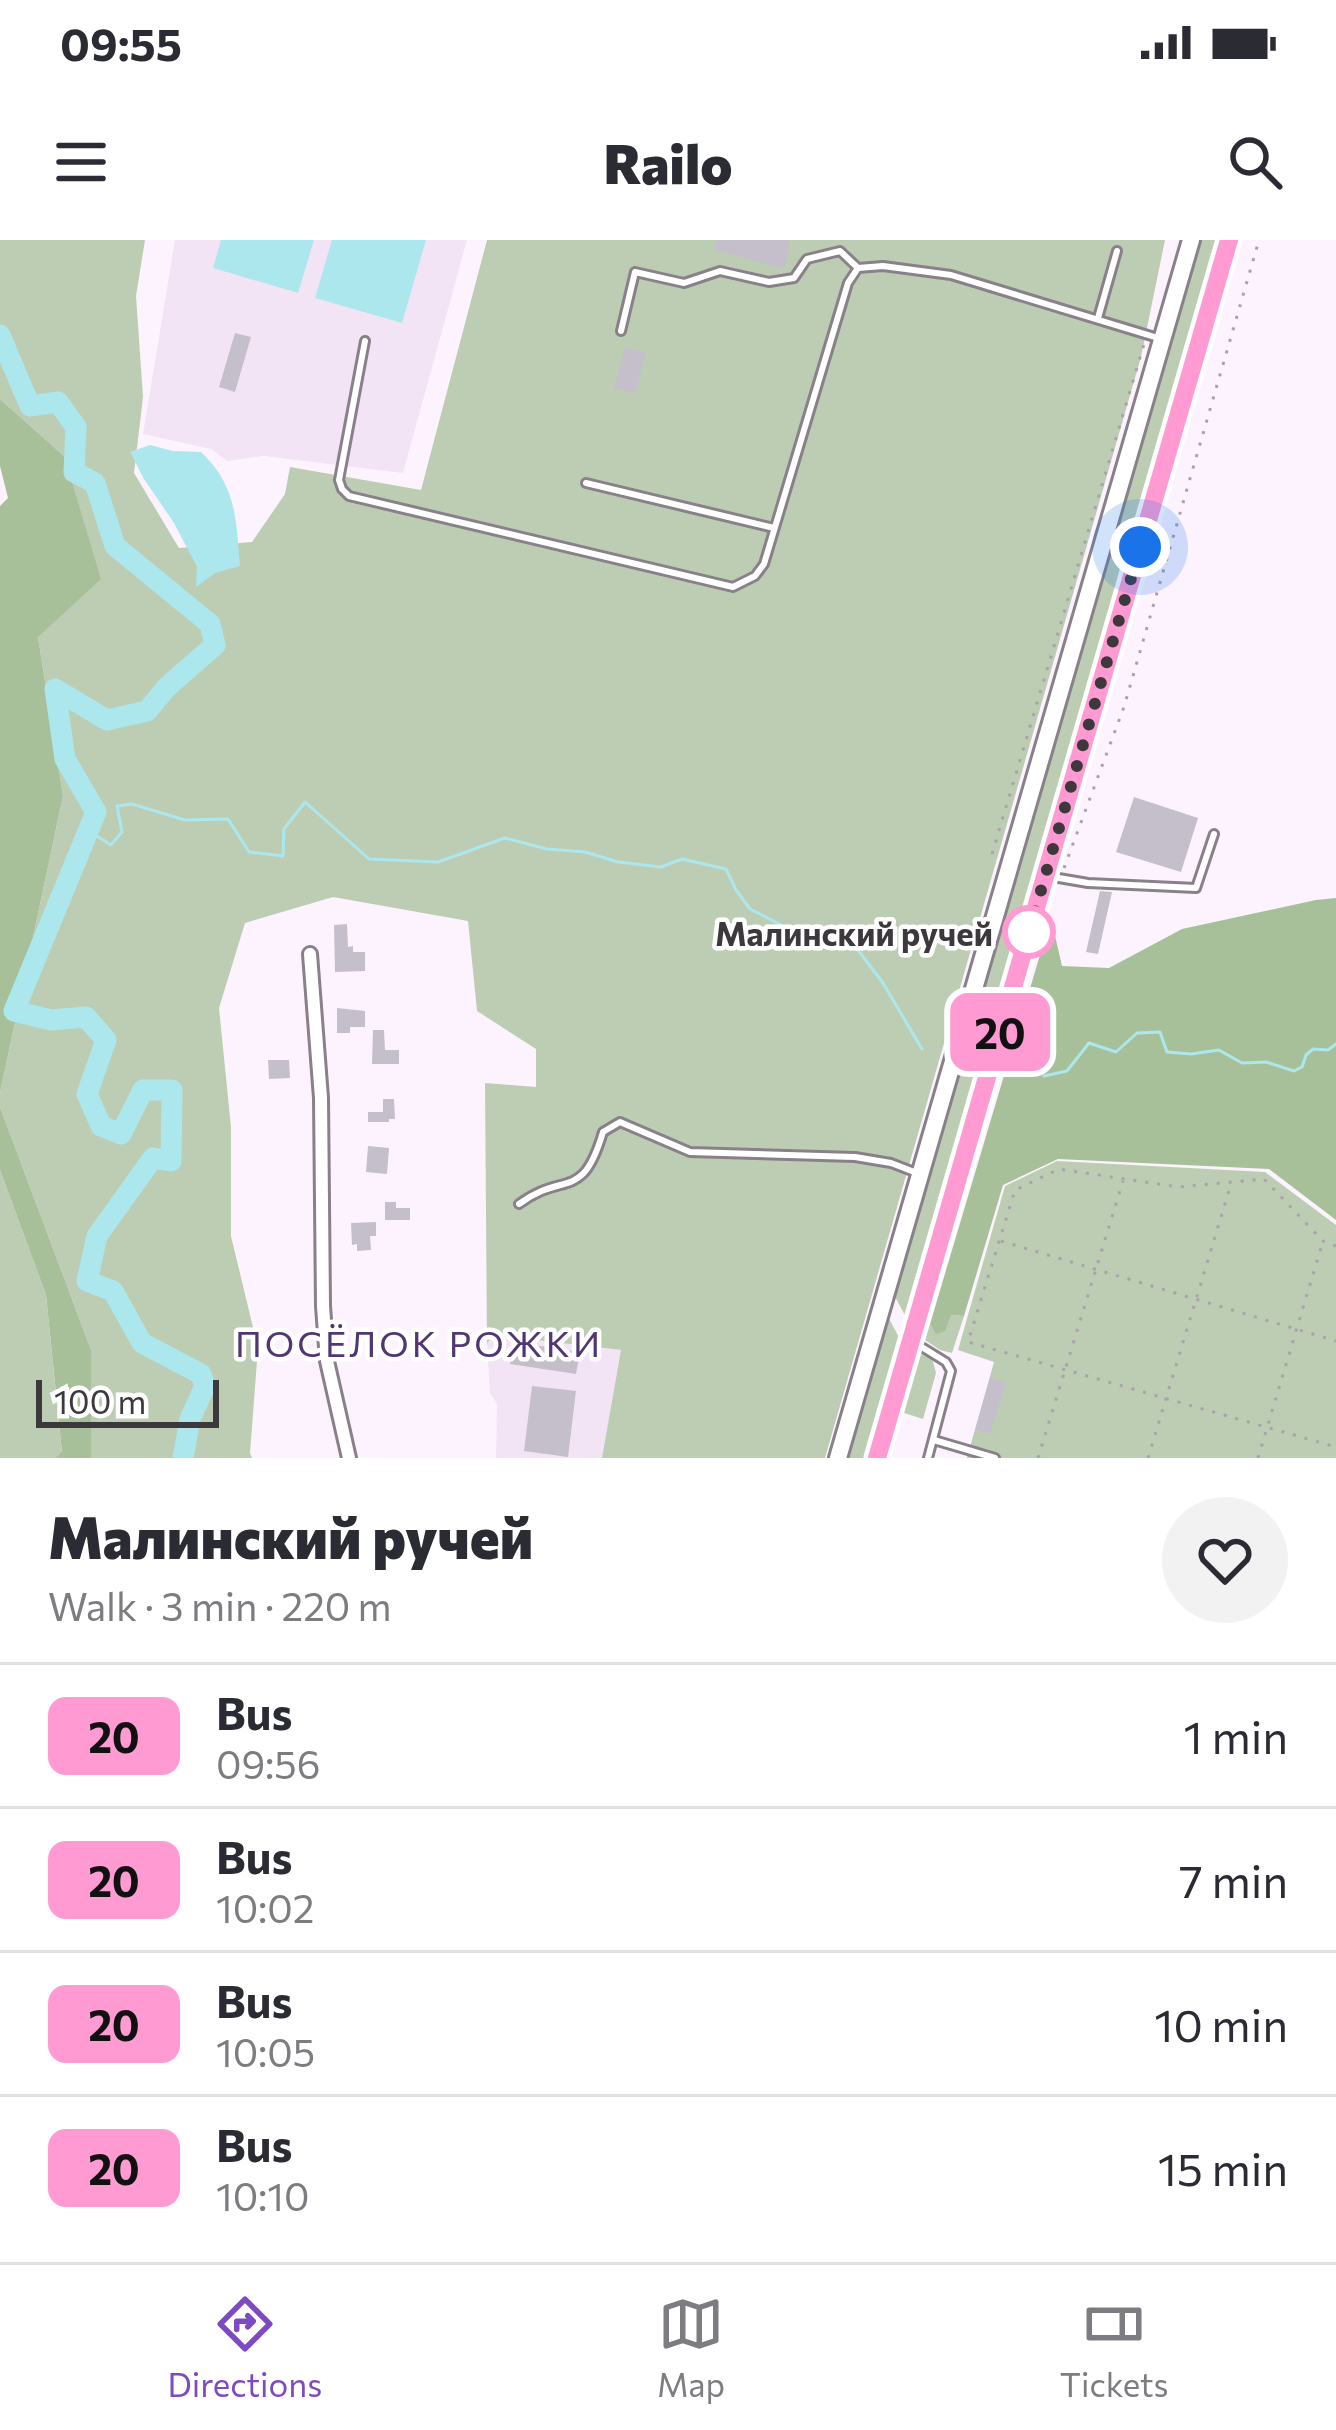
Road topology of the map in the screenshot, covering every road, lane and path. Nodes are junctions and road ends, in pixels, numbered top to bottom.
1 (1191, 240) edge
2 (1229, 240) edge
3 (1259, 240) edge
4 (1117, 251) dead end
5 (858, 268) junction
6 (1098, 318) junction
7 (621, 331) dead end
8 (1154, 337) junction
9 (365, 341) dead end
10 (586, 483) dead end
11 (775, 529) junction
12 (1021, 826) junction
13 (1057, 834) junction
14 (1214, 834) dead end
15 (992, 854) dead end
16 (1064, 868) dead end
17 (1045, 876) junction
18 (310, 954) dead end
19 (920, 1174) junction
20 (1124, 1179) junction
21 (1232, 1182) junction
22 (519, 1204) dead end
23 (999, 1241) junction
24 (1323, 1241) junction
25 (1336, 1246) edge
26 (1097, 1270) junction
27 (1194, 1300) junction
28 (1295, 1330) junction
29 (910, 1340) junction
30 (1336, 1341) edge
31 (1066, 1371) junction
32 (1165, 1398) junction
33 (1267, 1429) junction
34 (934, 1440) junction
35 (1336, 1447) edge
36 (349, 1458) edge
37 (838, 1458) edge
38 (877, 1458) edge
39 (928, 1458) edge
40 (995, 1458) edge
41 (1039, 1458) edge
42 (1148, 1458) edge
43 (1258, 1458) edge

1 - 8 street
2 - 13 street
3 - 16 path
4 - 6 lane
5 - 6 lane
5 - 7 lane
5 - 11 lane
6 - 8 lane
8 - 12 street
8 - 15 path
9 - 11 lane
10 - 11 lane
12 - 13 street
12 - 19 street
13 - 17 street
14 - 17 lane
17 - 29 street
18 - 36 street
19 - 22 lane
19 - 37 street
20 - 21 path
20 - 23 path
20 - 26 path
21 - 24 path
21 - 27 path
23 - 26 path
23 - 31 path
24 - 25 path
24 - 28 path
26 - 27 path
26 - 31 path
27 - 28 path
27 - 32 path
28 - 30 path
28 - 33 path
29 - 34 lane
29 - 38 street
31 - 32 path
31 - 41 path
32 - 33 path
32 - 42 path
33 - 35 path
33 - 43 path
34 - 39 lane
34 - 40 lane

